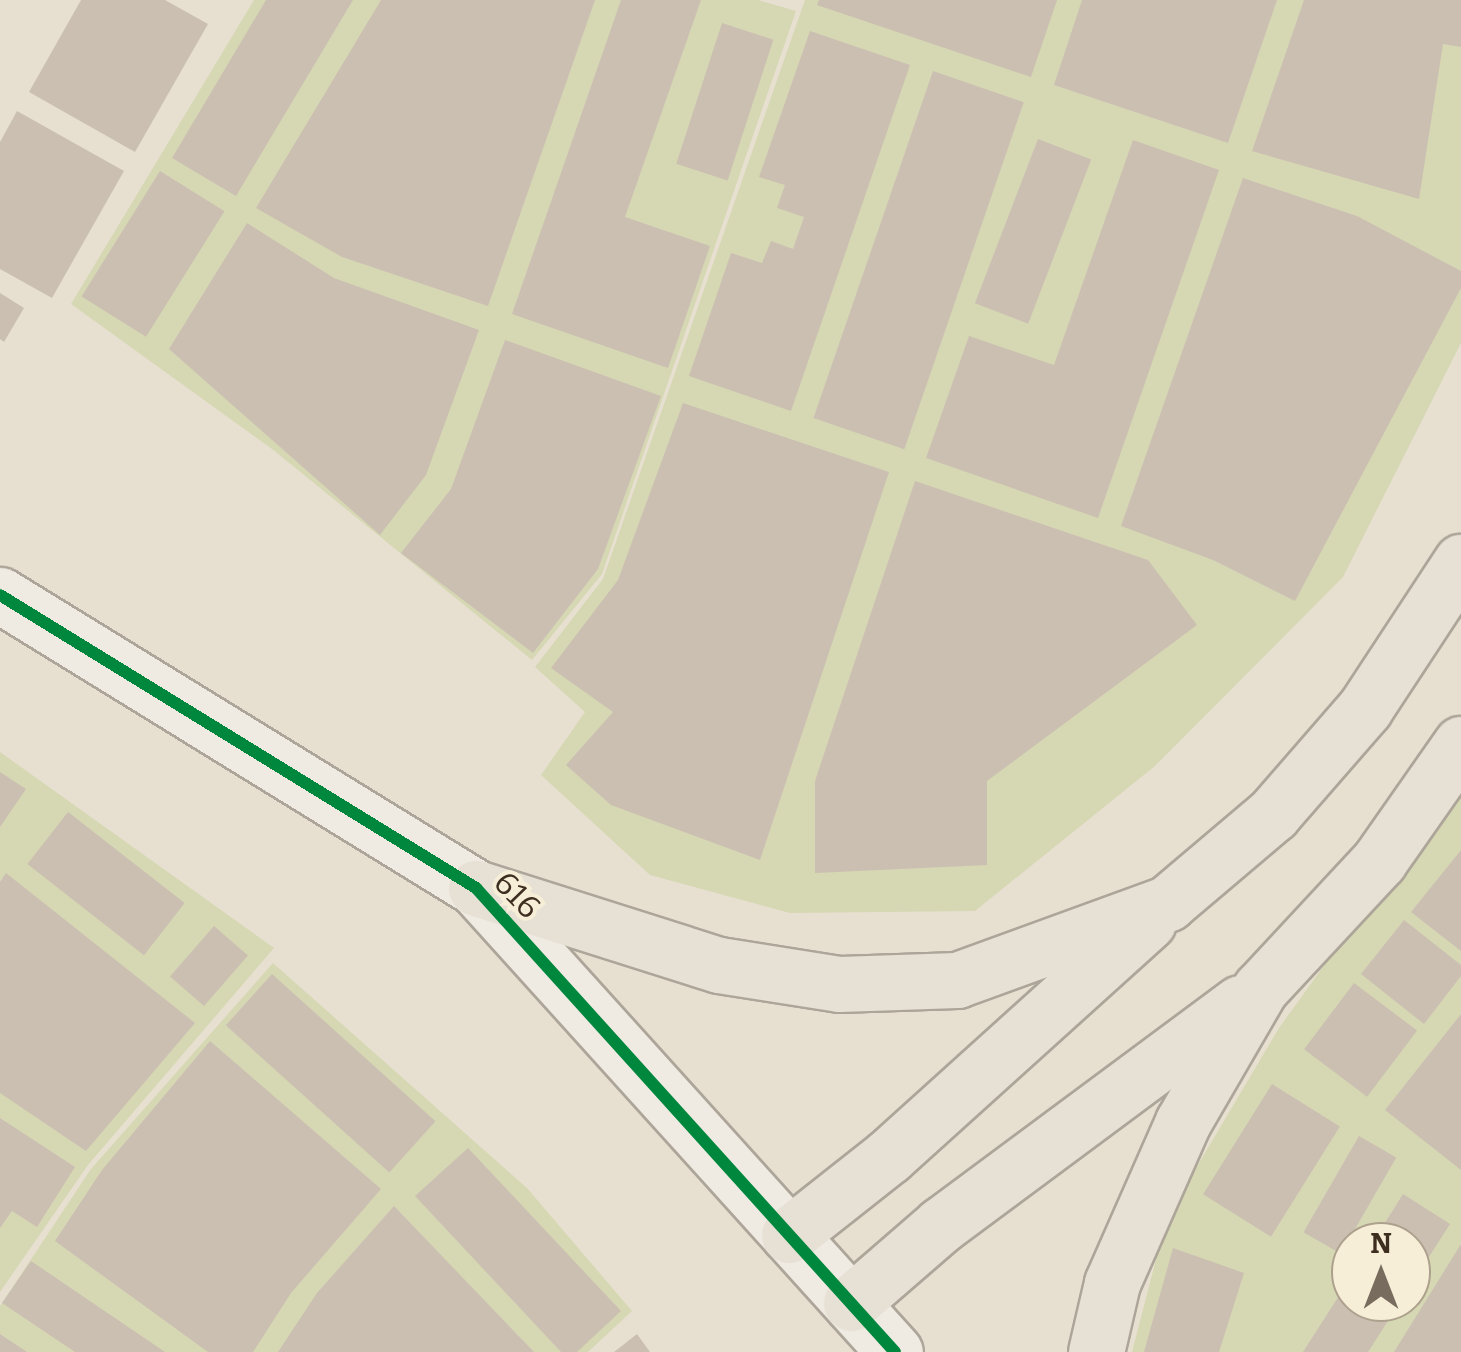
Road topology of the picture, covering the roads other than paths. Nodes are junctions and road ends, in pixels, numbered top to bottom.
1 (1461, 562) edge
2 (0, 596) edge
3 (1461, 744) edge
4 (476, 888) junction
5 (1168, 903) junction
6 (1260, 989) junction
7 (789, 1234) junction
8 (850, 1304) junction
9 (895, 1352) edge
10 (1096, 1352) edge

1 - 5 main road
2 - 4 street, 616
3 - 6 main road
4 - 5 main road
4 - 7 street, 616
5 - 7 main road
6 - 8 main road
6 - 10 main road
7 - 8 street, 616
8 - 9 street, 616

